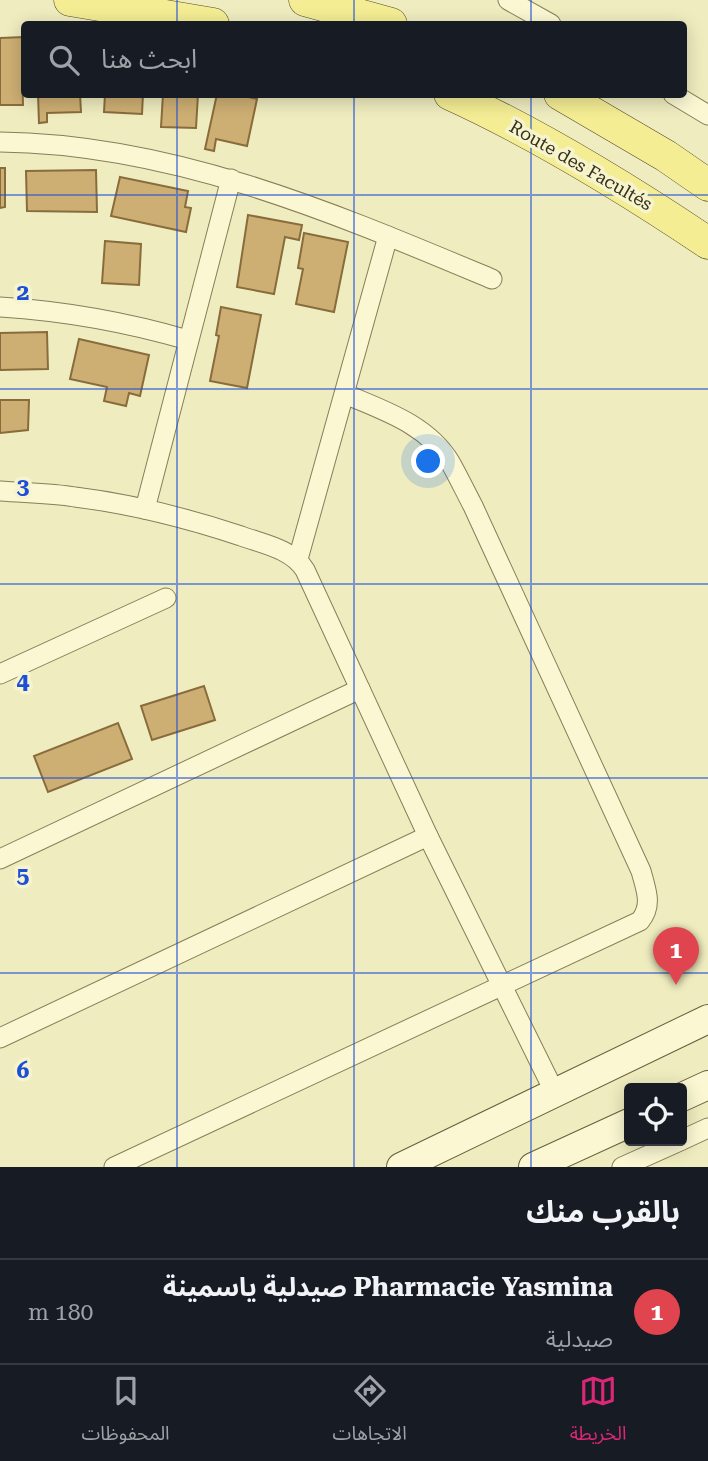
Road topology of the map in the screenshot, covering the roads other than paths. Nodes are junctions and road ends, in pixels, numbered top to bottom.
1 (70, 0) edge
2 (305, 0) edge
3 (508, 0) edge
4 (196, 21) edge
5 (380, 21) edge
6 (546, 21) edge
7 (459, 98) edge
8 (567, 98) edge
9 (680, 98) edge
10 (708, 115) edge
11 (0, 142) edge
12 (231, 179) junction
13 (708, 185) edge
14 (388, 236) junction
15 (708, 243) edge
16 (492, 279) dead end
17 (0, 307) edge
18 (188, 340) junction
19 (345, 394) junction
20 (0, 491) edge
21 (145, 509) junction
22 (298, 559) junction
23 (166, 597) dead end
24 (0, 674) edge
25 (360, 689) junction
26 (428, 836) junction
27 (0, 859) edge
28 (502, 988) junction
29 (708, 1019) edge
30 (0, 1038) edge
31 (708, 1085) edge
32 (555, 1093) junction
33 (687, 1095) edge
34 (624, 1125) edge
35 (708, 1128) edge
36 (687, 1137) edge
37 (668, 1146) edge
38 (114, 1167) edge
39 (401, 1167) edge
40 (533, 1167) edge
41 (622, 1167) edge

1 - 4 main road
2 - 5 main road
3 - 6 street
7 - 15 main road, Route des Facultés
8 - 13 main road
9 - 10 street
11 - 12 street
12 - 14 street
12 - 18 street
14 - 16 street
14 - 19 street
17 - 18 street
18 - 21 street
19 - 22 street
19 - 28 street
20 - 21 street
21 - 22 street
22 - 25 street
23 - 24 street
25 - 26 street
25 - 27 street
26 - 28 street
26 - 30 street
28 - 32 street
28 - 38 street
29 - 32 main road
31 - 33 main road
32 - 39 main road
34 - 40 main road
35 - 36 street
37 - 41 street

